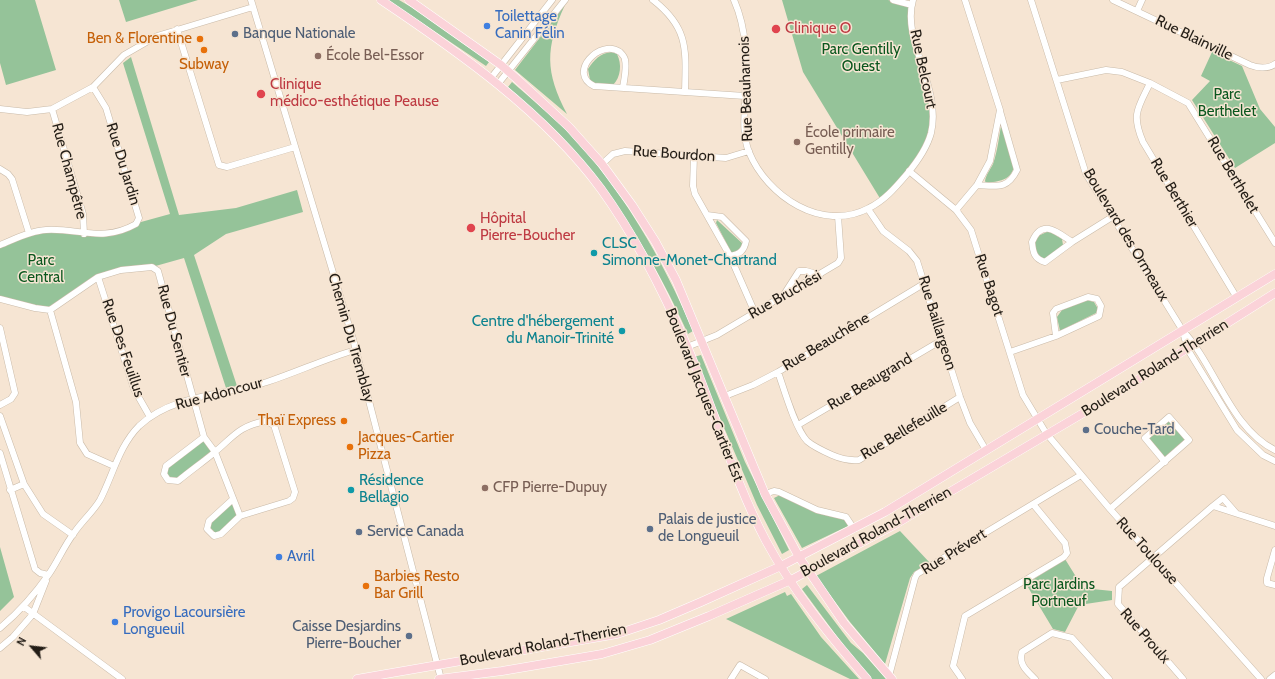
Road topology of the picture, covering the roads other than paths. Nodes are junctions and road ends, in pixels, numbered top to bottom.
1 (251, 0) edge
2 (381, 0) edge
3 (552, 0) edge
4 (565, 0) edge
5 (653, 0) edge
6 (735, 0) edge
7 (892, 0) edge
8 (965, 0) edge
9 (1031, 0) edge
10 (1113, 0) edge
11 (1142, 0) edge
12 (413, 1) edge
13 (913, 3) edge
14 (253, 7) junction
15 (1137, 10) junction
16 (177, 29) junction
17 (1275, 64) edge
18 (501, 65) junction
19 (508, 71) junction
20 (491, 78) junction
21 (1057, 80) junction
22 (1150, 83) junction
23 (498, 84) junction
24 (93, 87) junction
25 (623, 88) junction
26 (684, 92) junction
27 (745, 96) junction
28 (0, 109) edge
29 (52, 109) junction
30 (1000, 110) junction
31 (295, 147) junction
32 (749, 151) junction
33 (694, 156) junction
34 (602, 164) junction
35 (0, 169) edge
36 (909, 171) junction
37 (978, 185) junction
38 (868, 209) junction
39 (956, 210) junction
40 (707, 215) junction
41 (838, 216) junction
42 (1112, 217) junction
43 (29, 233) junction
44 (84, 234) junction
45 (1072, 242) junction
46 (1275, 243) edge
47 (0, 245) edge
48 (730, 256) junction
49 (1275, 274) edge
50 (820, 275) junction
51 (98, 277) junction
52 (925, 283) junction
53 (1275, 294) edge
54 (782, 297) junction
55 (1237, 298) junction
56 (0, 299) edge
57 (0, 304) edge
58 (50, 310) junction
59 (755, 313) junction
60 (0, 328) edge
61 (1183, 331) junction
62 (1056, 336) junction
63 (702, 340) junction
64 (942, 340) junction
65 (1195, 344) junction
66 (687, 347) junction
67 (1188, 348) junction
68 (355, 350) junction
69 (1010, 352) junction
70 (778, 372) junction
71 (725, 396) junction
72 (960, 397) junction
73 (192, 399) junction
74 (0, 405) edge
75 (0, 416) edge
76 (150, 417) junction
77 (1037, 420) junction
78 (798, 425) junction
79 (1046, 433) junction
80 (204, 437) junction
81 (986, 450) junction
82 (1275, 450) edge
83 (215, 452) junction
84 (0, 453) edge
85 (1275, 461) edge
86 (1165, 462) junction
87 (114, 466) junction
88 (1081, 475) junction
89 (24, 484) junction
90 (10, 490) junction
91 (765, 494) junction
92 (232, 500) junction
93 (1033, 504) junction
94 (1213, 506) junction
95 (1110, 509) junction
96 (1236, 514) junction
97 (240, 516) junction
98 (1275, 526) edge
99 (854, 529) junction
100 (72, 535) junction
101 (1275, 550) edge
102 (1153, 556) junction
103 (799, 557) junction
104 (781, 566) junction
105 (808, 572) junction
106 (48, 575) junction
107 (791, 580) junction
108 (1275, 585) edge
109 (23, 606) junction
110 (32, 614) junction
111 (0, 628) edge
112 (0, 648) edge
113 (438, 664) junction
114 (1275, 675) edge
115 (891, 677) edge
116 (122, 679) edge
117 (357, 679) edge
118 (440, 679) edge
119 (731, 679) edge
120 (765, 679) edge
121 (867, 679) edge
122 (962, 679) edge
123 (1035, 679) edge
124 (1109, 679) edge
125 (1183, 679) edge
126 (1261, 679) edge
127 (1270, 679) edge

1 - 14 street, Chemin Du Tremblay
2 - 20 main road, Boulevard Jacques-Cartier Est
3 - 18 street
4 - 19 street
5 - 26 street
6 - 27 street, Rue Beauharnois
7 - 13 street
8 - 30 street
9 - 21 street, Boulevard des Ormeaux
10 - 15 street, Rue Blainville
11 - 15 street
12 - 18 main road, Boulevard Jacques-Cartier Est
13 - 36 street, Rue Belcourt
14 - 16 street
14 - 31 street, Chemin Du Tremblay
15 - 17 street, Rue Blainville
16 - 24 street
16 - 31 street
18 - 19 main road, Boulevard Jacques-Cartier Est
18 - 20 street
19 - 23 street
19 - 34 main road, Boulevard Jacques-Cartier Est
20 - 23 main road, Boulevard Jacques-Cartier Est
21 - 22 street, Rue Berthelet
21 - 42 street, Boulevard des Ormeaux
22 - 46 street, Rue Berthelet
22 - 55 street, Rue Berthier
23 - 66 main road, Boulevard Jacques-Cartier Est
24 - 29 street
24 - 44 street, Rue Du Jardin
25 - 25 street
25 - 26 street
26 - 27 street
27 - 32 street, Rue Beauharnois
28 - 29 street
29 - 44 street, Rue Champêtre
30 - 37 street
30 - 37 street
31 - 68 street, Chemin Du Tremblay
32 - 33 street, Rue Bourdon
32 - 41 street, Rue Beauharnois
33 - 34 street, Rue Bourdon
33 - 40 street
34 - 63 main road, Boulevard Jacques-Cartier Est
35 - 43 street
36 - 38 street, Rue Belcourt
36 - 39 street, Rue Bagot
37 - 39 street
38 - 41 street, Rue Beauharnois
38 - 52 street, Rue Baillargeon
39 - 69 street, Rue Bagot
40 - 48 street
40 - 48 street
41 - 50 street, Rue Bruchési
42 - 45 street
42 - 61 street, Boulevard des Ormeaux
43 - 44 street, Rue Du Jardin
43 - 47 street, Rue Du Jardin
45 - 45 street
48 - 59 street
49 - 55 main road, Boulevard Roland-Therrien
50 - 54 street, Rue Bruchési
50 - 54 street
51 - 58 street
51 - 73 street, Rue Du Sentier
51 - 76 street, Rue Des Feuillus
52 - 64 street, Rue Baillargeon
52 - 70 street, Rue Beauchêne
53 - 65 main road, Boulevard Roland-Therrien
54 - 59 street, Rue Bruchési
55 - 61 main road, Boulevard Roland-Therrien
56 - 57 street
56 - 58 street
58 - 87 street
59 - 63 street, Rue Bruchési
60 - 74 street
61 - 65 street, Boulevard des Ormeaux
61 - 67 street, Boulevard des Ormeaux
61 - 77 main road, Boulevard Roland-Therrien
62 - 62 street
62 - 69 street
63 - 66 street, Rue Bruchési
63 - 71 main road, Boulevard Jacques-Cartier Est
64 - 72 street, Rue Baillargeon
64 - 78 street, Rue Beaugrand
65 - 67 main road, Boulevard Roland-Therrien
65 - 82 street, Boulevard des Ormeaux
66 - 104 main road, Boulevard Jacques-Cartier Est
67 - 79 main road, Boulevard Roland-Therrien
67 - 85 street, Boulevard des Ormeaux
68 - 73 street, Rue Adoncour
68 - 113 street, Chemin Du Tremblay
69 - 77 street, Rue Bagot
70 - 71 street, Rue Beauchêne
70 - 78 street, Rue Bellefeuille
71 - 91 main road, Boulevard Jacques-Cartier Est
72 - 78 street, Rue Bellefeuille
72 - 81 street, Rue Baillargeon
73 - 76 street, Rue Adoncour
73 - 80 street, Rue Du Sentier
75 - 89 street
76 - 87 street, Rue Adoncour
77 - 79 street, Rue Toulouse
77 - 81 main road, Boulevard Roland-Therrien
79 - 88 street, Rue Toulouse
79 - 105 main road, Boulevard Roland-Therrien
80 - 83 street, Rue Du Sentier
80 - 83 street
81 - 99 main road, Boulevard Roland-Therrien
83 - 92 street, Rue Du Sentier
83 - 97 street
84 - 90 street
86 - 86 street
86 - 95 street
87 - 100 street, Rue Adoncour
88 - 93 street, Rue Prévert
88 - 95 street, Rue Toulouse
89 - 90 street
89 - 100 street
90 - 106 street
91 - 99 street, Boulevard Roland-Therrien
91 - 103 main road, Boulevard Jacques-Cartier Est
92 - 97 street, Rue Du Sentier
92 - 97 street
93 - 115 street, Rue Prévert
93 - 122 street
94 - 96 street
94 - 96 street
94 - 102 street, Rue Proulx
95 - 102 street, Rue Toulouse
96 - 98 street
99 - 103 main road, Boulevard Roland-Therrien
100 - 106 street, Rue Adoncour
101 - 108 street
102 - 125 street, Rue Proulx
102 - 126 street, Rue Toulouse
103 - 104 main road, Boulevard Roland-Therrien
103 - 105 main road, Boulevard Jacques-Cartier Est
104 - 107 main road, Boulevard Jacques-Cartier Est
104 - 113 main road, Boulevard Roland-Therrien
105 - 107 main road, Boulevard Roland-Therrien
105 - 115 main road, Boulevard Jacques-Cartier Est
106 - 109 street, Rue Adoncour
106 - 110 street, Rue Adoncour
107 - 118 main road, Boulevard Roland-Therrien
107 - 121 main road, Boulevard Jacques-Cartier Est
109 - 110 street
109 - 111 street, Rue Adoncour
110 - 112 street, Rue Adoncour
110 - 116 street
113 - 117 main road, Boulevard Roland-Therrien
113 - 118 street, Chemin Du Tremblay
114 - 127 street
119 - 120 street
123 - 124 street

